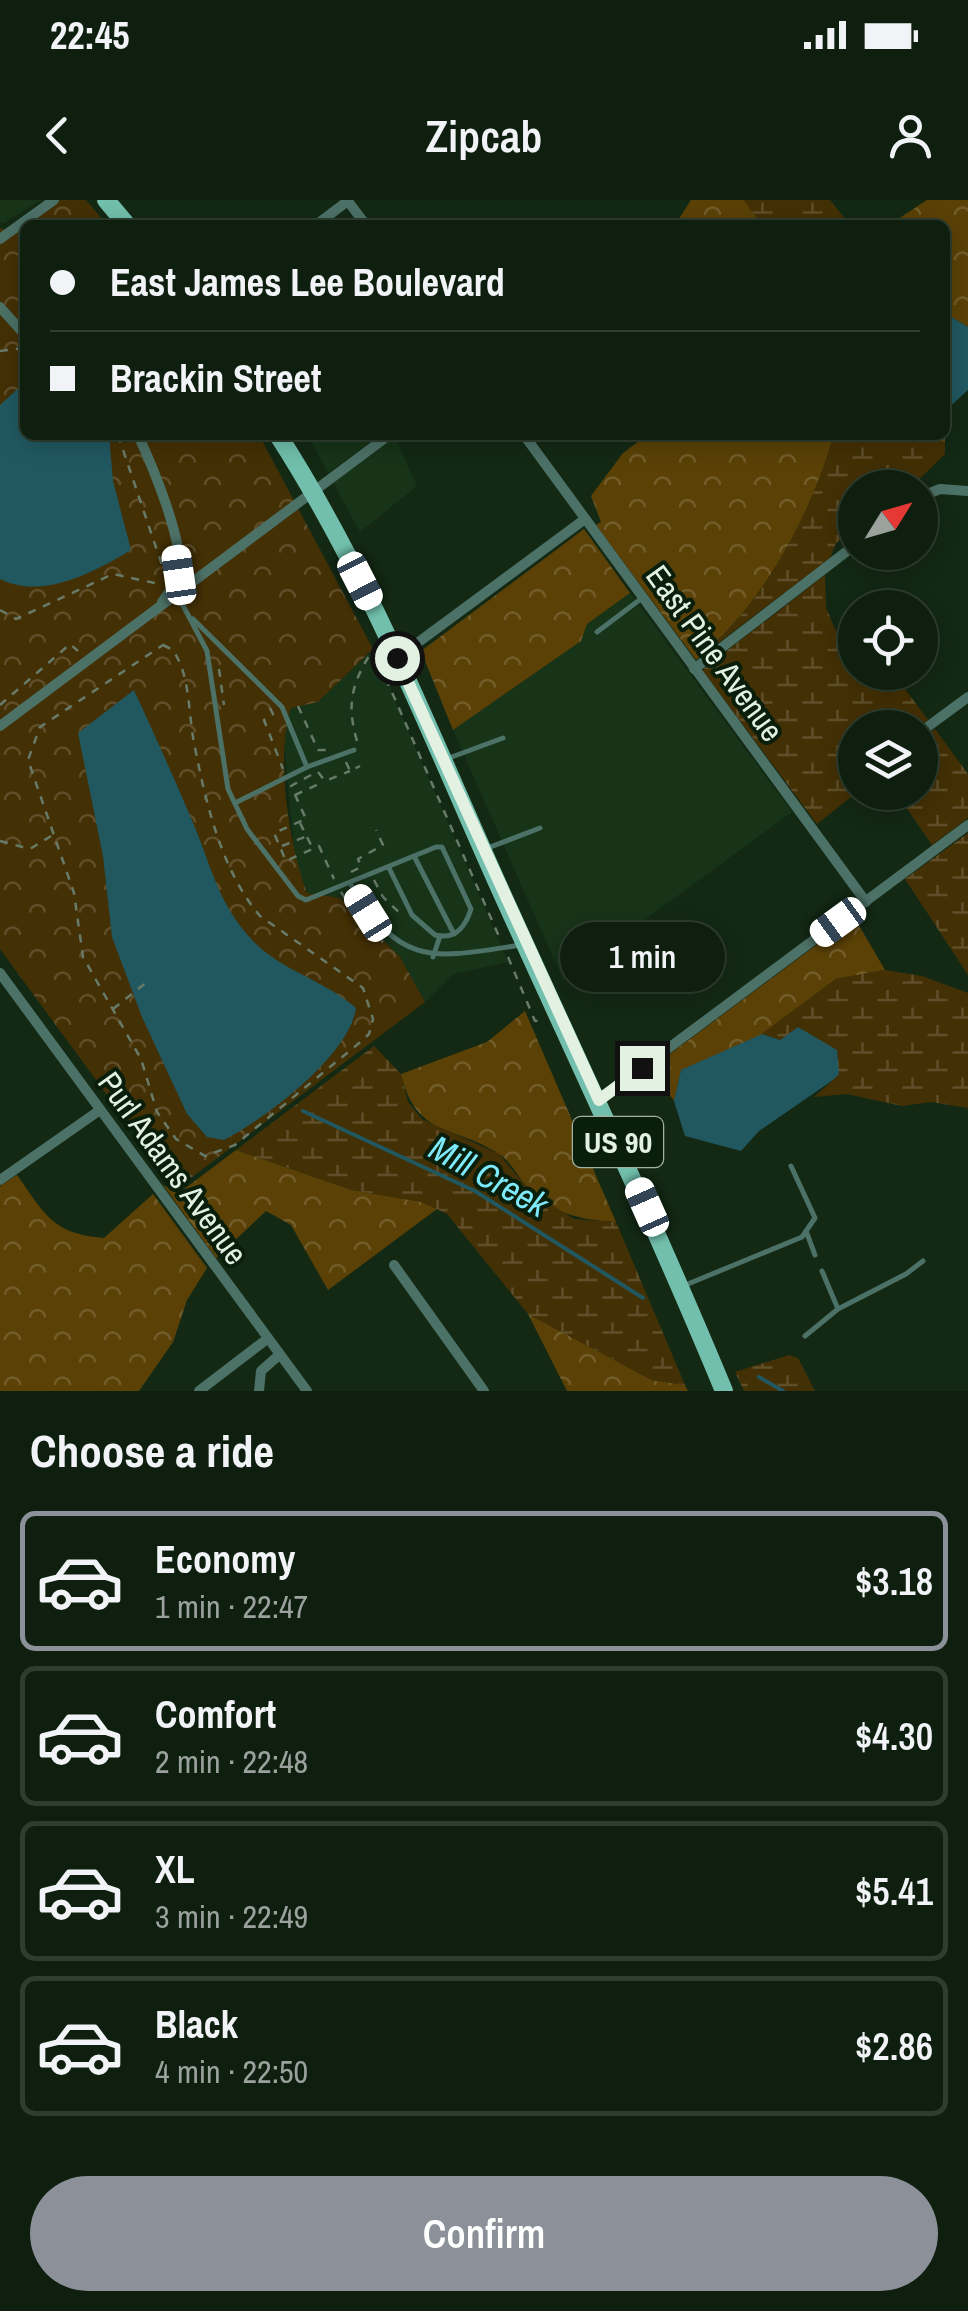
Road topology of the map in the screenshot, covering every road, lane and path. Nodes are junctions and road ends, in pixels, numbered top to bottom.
1 (54, 200) edge
2 (106, 200) edge
3 (348, 200) edge
4 (26, 220) edge
5 (123, 220) edge
6 (322, 220) edge
7 (0, 307) edge
8 (20, 329) edge
9 (120, 440) edge
10 (140, 440) edge
11 (281, 440) edge
12 (382, 440) edge
13 (528, 440) edge
14 (313, 489) junction
15 (938, 490) edge
16 (968, 491) edge
17 (585, 519) junction
18 (838, 558) edge
19 (177, 594) junction
20 (642, 598) junction
21 (158, 608) junction
22 (0, 610) edge
23 (188, 614) junction
24 (597, 632) dead end
25 (80, 652) dead end
26 (397, 658) junction
27 (218, 666) dead end
28 (694, 669) junction
29 (968, 697) edge
30 (0, 704) edge
31 (270, 706) dead end
32 (298, 706) dead end
33 (226, 718) dead end
34 (938, 719) edge
35 (0, 726) edge
36 (502, 738) dead end
37 (353, 749) joint
38 (341, 750) dead end
39 (345, 760) dead end
40 (442, 760) junction
41 (360, 766) dead end
42 (307, 767) junction
43 (282, 770) dead end
44 (350, 770) junction
45 (324, 781) junction
46 (294, 796) junction
47 (235, 803) junction
48 (300, 821) junction
49 (968, 826) edge
50 (540, 828) dead end
51 (376, 830) dead end
52 (52, 836) junction
53 (307, 836) junction
54 (0, 841) edge
55 (281, 847) junction
56 (313, 849) junction
57 (482, 850) junction
58 (363, 856) junction
59 (414, 856) junction
60 (389, 868) junction
61 (372, 876) junction
62 (334, 880) junction
63 (350, 886) junction
64 (339, 890) junction
65 (866, 902) junction
66 (404, 918) dead end
67 (392, 934) junction
68 (454, 934) junction
69 (440, 936) junction
70 (525, 945) junction
71 (504, 948) junction
72 (433, 957) junction
73 (0, 974) edge
74 (147, 982) dead end
75 (112, 1010) junction
76 (560, 1019) junction
77 (599, 1100) junction
78 (100, 1110) junction
79 (791, 1166) dead end
80 (0, 1180) edge
81 (806, 1231) junction
82 (815, 1256) dead end
83 (924, 1260) dead end
84 (394, 1266) dead end
85 (822, 1271) dead end
86 (680, 1287) junction
87 (838, 1309) junction
88 (805, 1336) dead end
89 (267, 1339) junction
90 (276, 1356) junction
91 (199, 1391) edge
92 (258, 1391) edge
93 (306, 1391) edge
94 (484, 1391) edge
95 (724, 1391) edge

1 - 4 street
2 - 5 main road
3 - 6 street
7 - 8 street
9 - 22 path
10 - 21 street
11 - 14 main road, US 90
12 - 14 street
13 - 17 street, East Pine Avenue
14 - 19 street
14 - 26 main road, US 90
15 - 16 street
17 - 20 street, East Pine Avenue
17 - 26 street
18 - 28 street
19 - 21 street
19 - 23 lane
20 - 24 lane
20 - 28 street, East Pine Avenue
21 - 35 street
23 - 42 lane
23 - 47 lane
25 - 30 path
26 - 40 main road, US 90
27 - 33 path
28 - 65 street, East Pine Avenue
29 - 34 street
31 - 43 path
32 - 38 path
36 - 40 lane
37 - 42 lane
37 - 71 path
39 - 44 path
40 - 57 main road, US 90
41 - 44 path
42 - 47 lane
44 - 45 path
45 - 46 path
45 - 46 path
46 - 48 path
47 - 64 lane
48 - 53 path
48 - 55 path
49 - 65 street
50 - 57 lane
51 - 58 path
52 - 54 path
52 - 75 path
52 - 75 path
53 - 55 path
53 - 56 path
55 - 56 path
56 - 62 path
57 - 70 main road, US 90
58 - 61 path
58 - 62 path
59 - 60 lane
59 - 68 lane
59 - 68 lane
60 - 61 lane
60 - 69 lane
61 - 63 lane
61 - 66 path
62 - 64 path
63 - 64 lane
63 - 67 lane
64 - 67 path
65 - 77 street
67 - 72 lane
68 - 69 lane
69 - 72 lane
70 - 71 lane
70 - 76 main road, US 90
71 - 72 lane
71 - 76 path
73 - 78 street, Purl Adams Avenue
74 - 75 path
76 - 77 main road, US 90
77 - 86 main road, US 90
78 - 80 street
78 - 89 street, Purl Adams Avenue
79 - 81 lane
81 - 82 lane
81 - 86 lane
83 - 87 lane
84 - 94 street
85 - 87 lane
86 - 95 main road, US 90
87 - 88 lane
89 - 90 street, Purl Adams Avenue
89 - 91 street
90 - 92 street
90 - 93 street, Purl Adams Avenue

